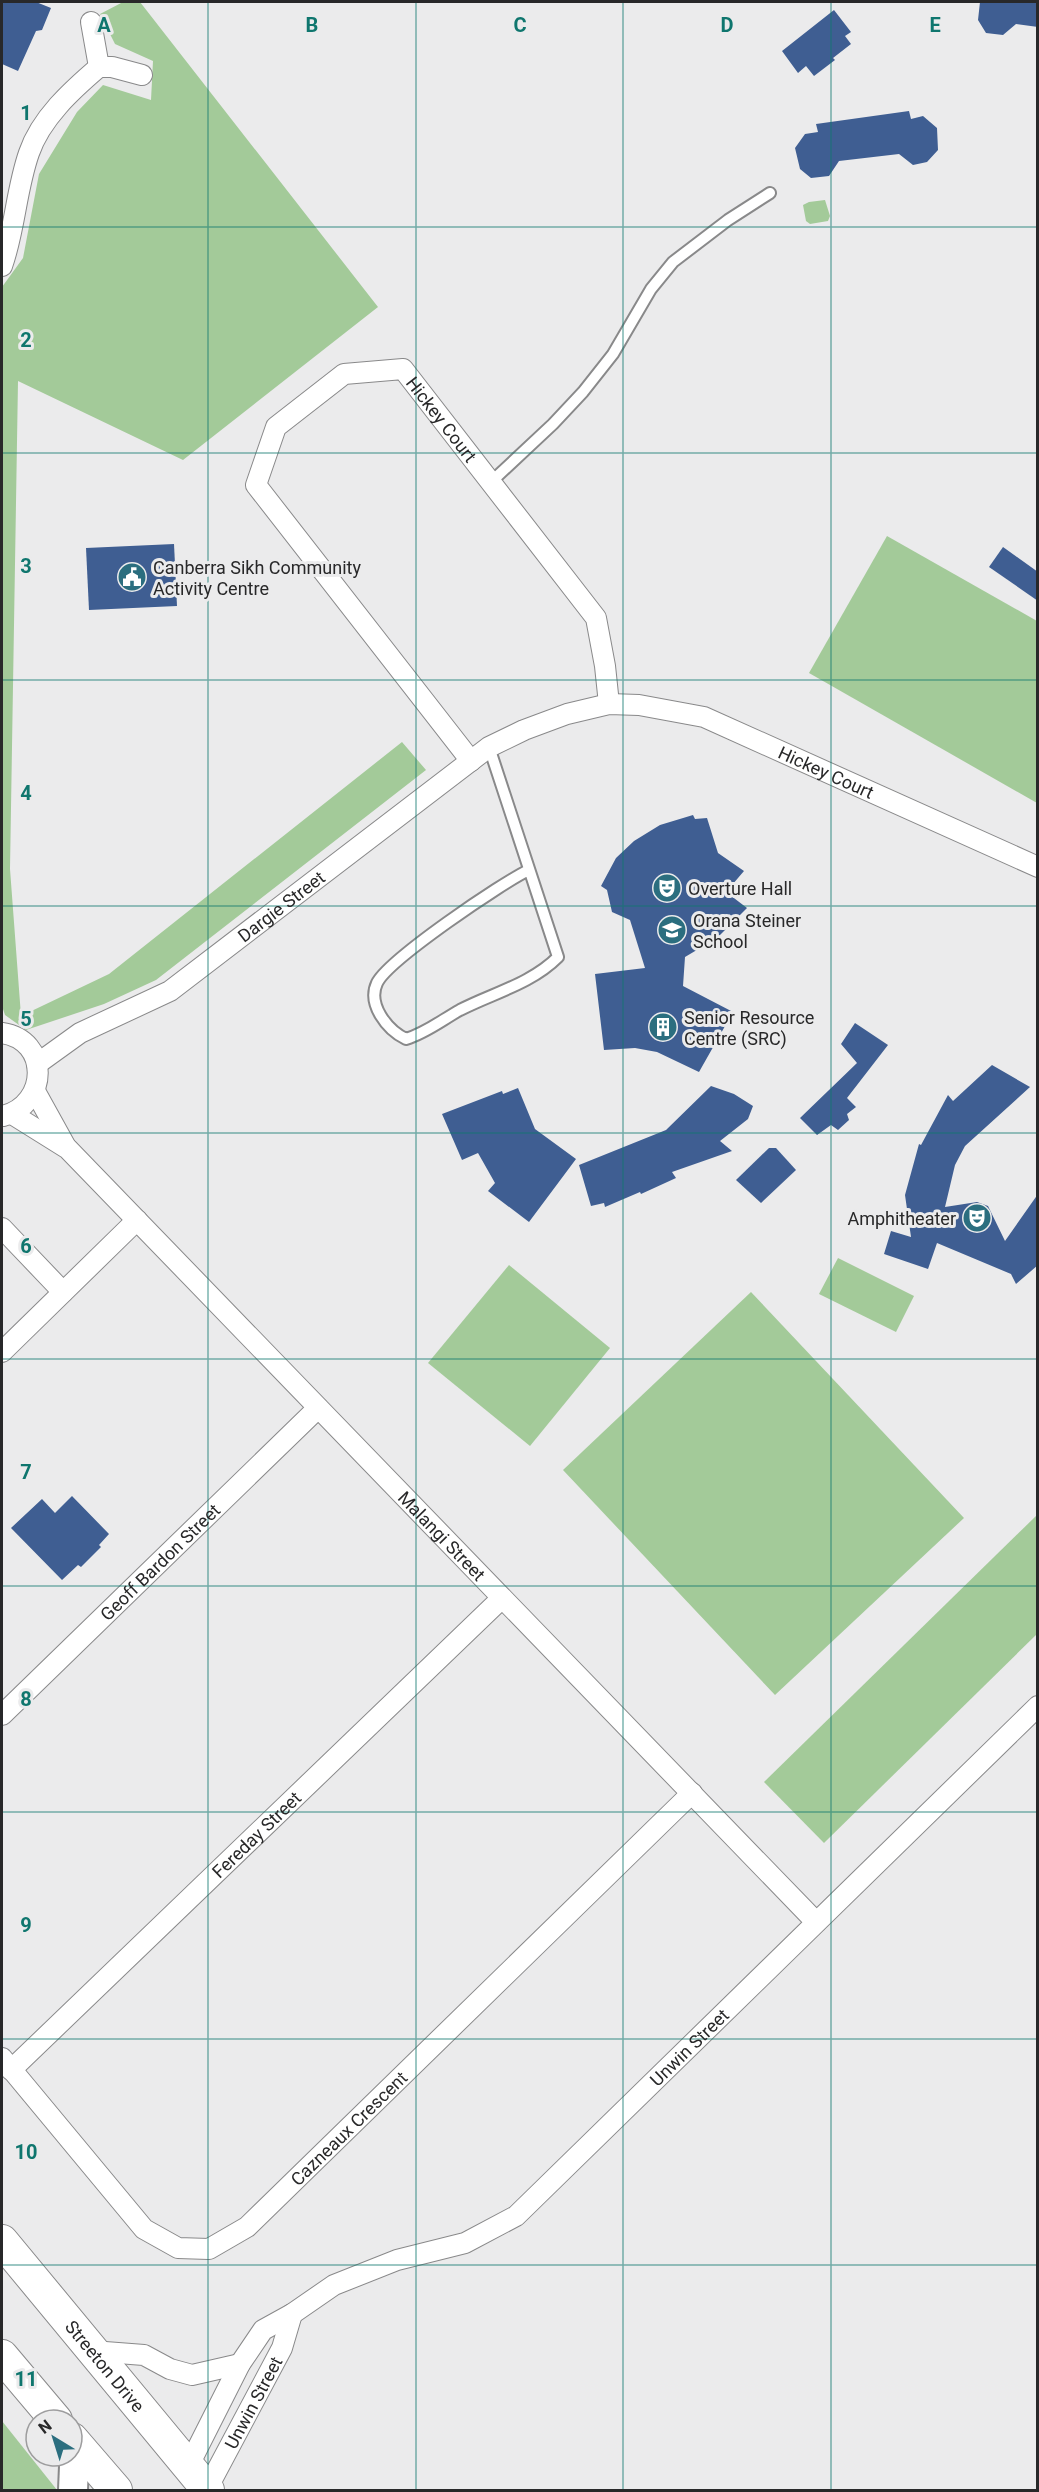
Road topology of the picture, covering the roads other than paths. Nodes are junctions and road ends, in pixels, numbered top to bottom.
1 (91, 22) dead end
2 (99, 67) junction
3 (142, 75) dead end
4 (770, 193) dead end
5 (2, 266) edge
6 (491, 482) junction
7 (609, 704) junction
8 (489, 747) junction
9 (471, 761) junction
10 (1038, 867) edge
11 (529, 870) junction
12 (9, 1033) edge
13 (80, 1033) junction
14 (37, 1064) junction
15 (35, 1091) junction
16 (7, 1115) edge
17 (68, 1149) junction
18 (137, 1220) junction
19 (2, 1228) edge
20 (63, 1292) junction
21 (2, 1352) edge
22 (318, 1408) junction
23 (502, 1598) junction
24 (1038, 1706) edge
25 (2, 1715) edge
26 (692, 1793) junction
27 (816, 1922) junction
28 (6, 2064) edge
29 (2, 2241) edge
30 (292, 2314) junction
31 (92, 2351) junction
32 (2, 2356) edge
33 (240, 2364) junction
34 (46, 2408) edge
35 (84, 2453) edge
36 (71, 2468) edge
37 (197, 2486) edge
38 (73, 2490) edge
39 (116, 2490) edge

1 - 2 street
2 - 3 street
2 - 5 street
4 - 6 lane
6 - 7 street, Hickey Court
6 - 9 street, Hickey Court
7 - 8 street, Hickey Court
7 - 10 street, Hickey Court
8 - 9 street, Hickey Court
8 - 11 lane
9 - 13 street, Dargie Street
11 - 11 lane
12 - 13 street, Dargie Street
12 - 14 street
13 - 14 street, Dargie Street
14 - 15 street
15 - 16 street
15 - 17 street, Malangi Street
16 - 17 street, Malangi Street
17 - 18 street, Malangi Street
18 - 20 street
18 - 22 street, Malangi Street
19 - 20 street
20 - 21 street
22 - 23 street, Malangi Street
22 - 25 street, Geoff Bardon Street
23 - 26 street, Malangi Street
23 - 28 street, Fereday Street
24 - 27 street, Unwin Street
26 - 27 street, Malangi Street
26 - 28 street, Cazneaux Crescent
27 - 30 street, Unwin Street
29 - 31 main road, Streeton Drive
30 - 33 street, Unwin Street
30 - 37 street, Unwin Street
31 - 33 street, Unwin Street
31 - 37 main road, Streeton Drive
32 - 34 main road
33 - 37 street, Unwin Street
35 - 39 main road
36 - 38 main road

